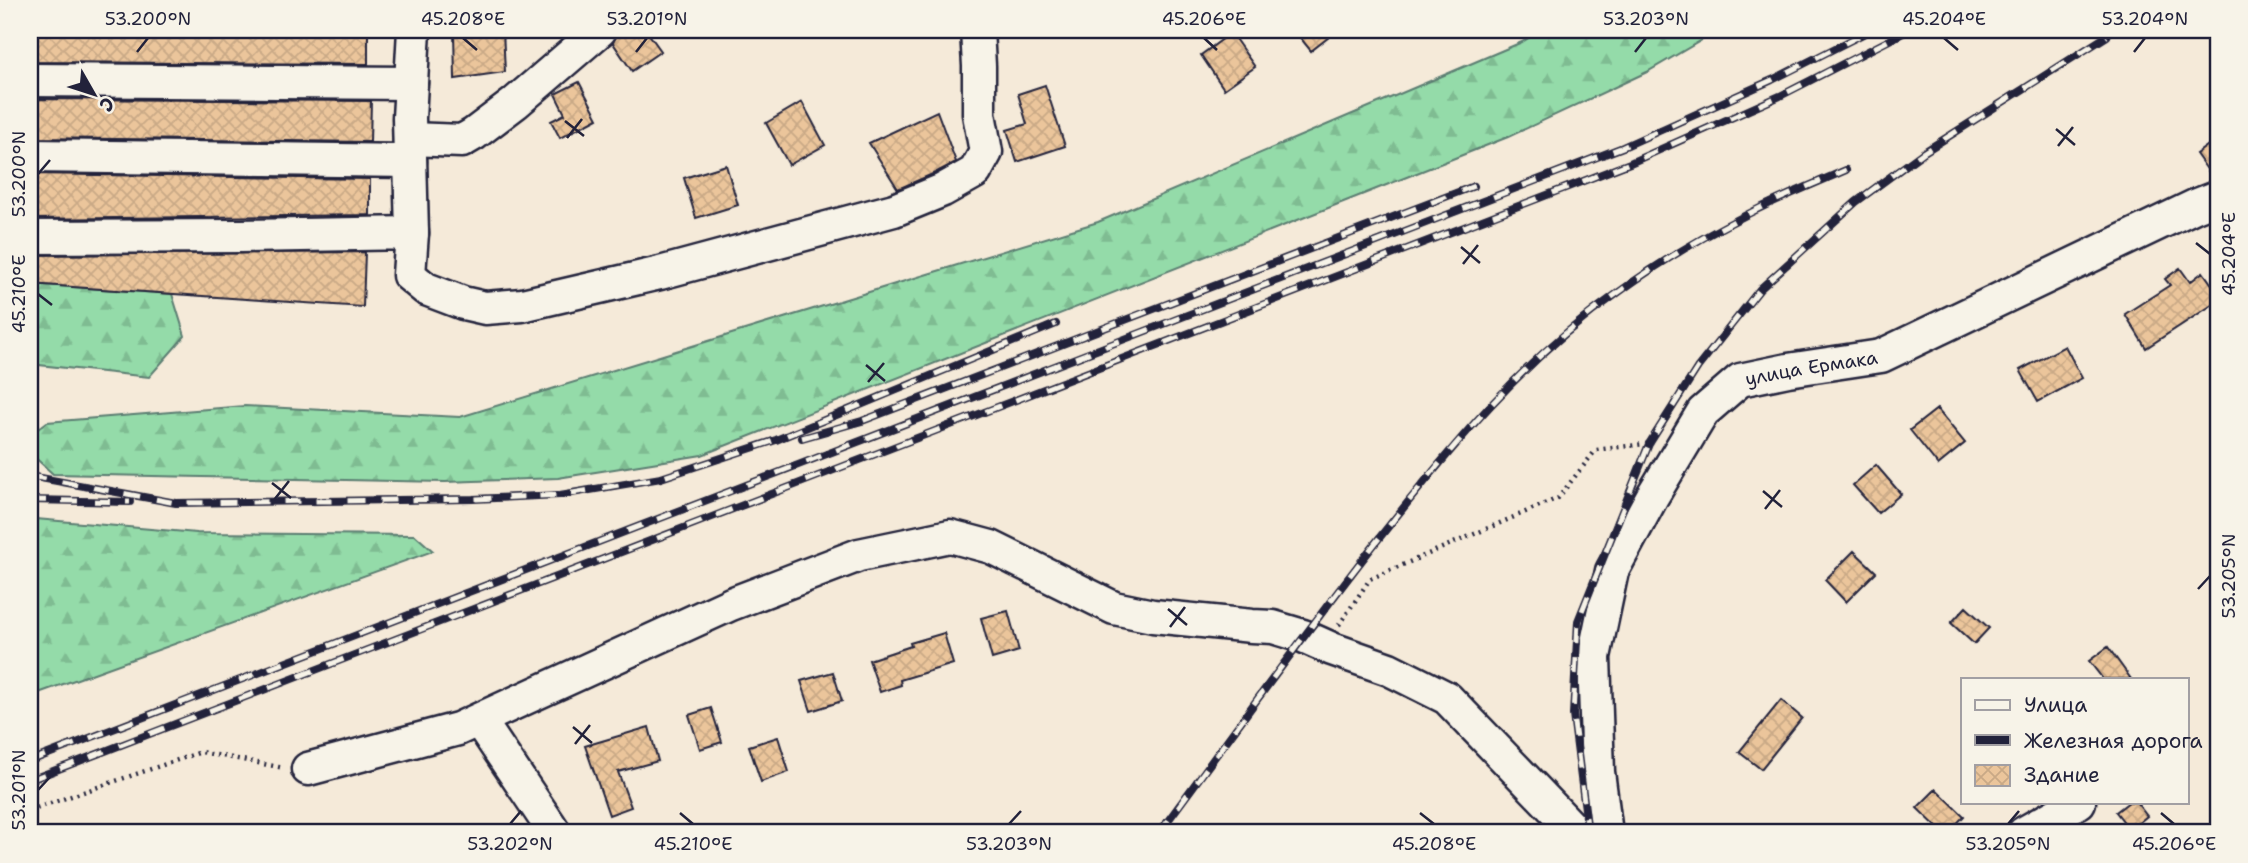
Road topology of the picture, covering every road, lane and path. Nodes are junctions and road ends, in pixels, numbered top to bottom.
1 (414, 30) edge
2 (600, 30) edge
3 (977, 30) edge
4 (30, 80) edge
5 (411, 83) junction
6 (410, 150) junction
7 (30, 156) edge
8 (2218, 197) edge
9 (412, 233) junction
10 (30, 237) edge
11 (1688, 436) junction
12 (1338, 627) dead end
13 (479, 720) junction
14 (308, 769) joint
15 (2075, 804) edge
16 (30, 810) edge
17 (555, 833) edge
18 (1577, 833) edge
19 (1606, 833) edge
20 (2024, 833) edge

1 - 5 street
2 - 6 street
3 - 9 street
4 - 5 street
5 - 6 street
6 - 7 street
6 - 9 street
8 - 11 street, улица Ермака
9 - 10 street
11 - 12 path
11 - 19 street, улица Ермака
13 - 14 street
13 - 17 street
13 - 18 street
14 - 16 path
15 - 20 street

